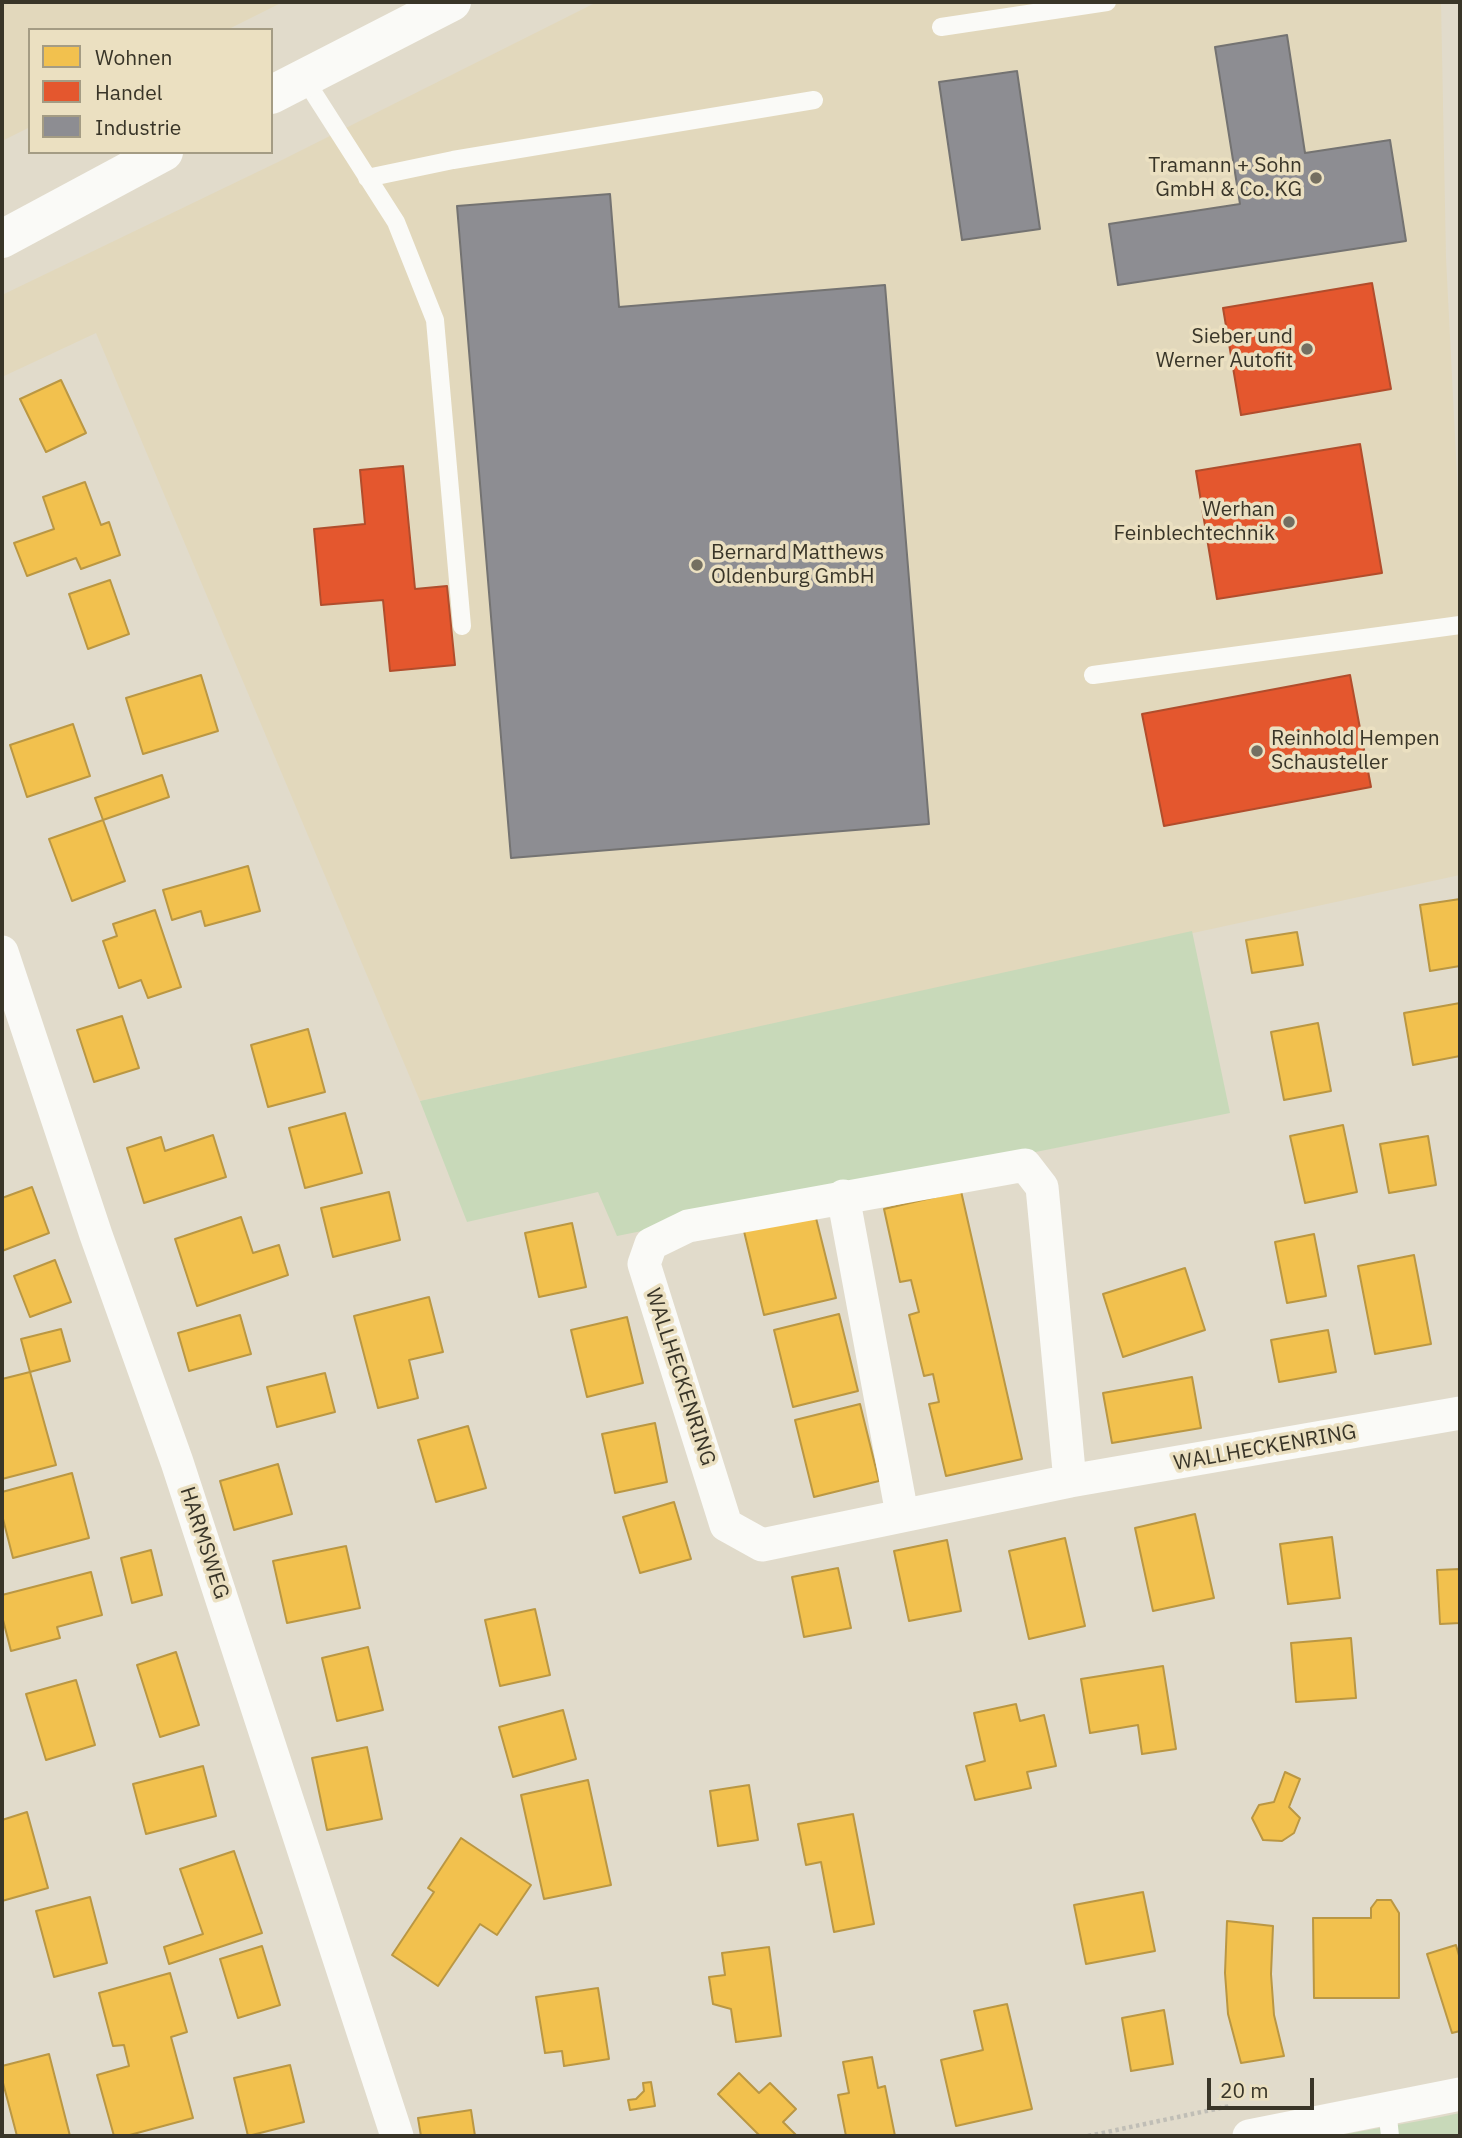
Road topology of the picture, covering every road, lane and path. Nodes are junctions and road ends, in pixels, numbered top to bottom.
1 (452, 2) edge
2 (1107, 2) edge
3 (941, 27) dead end
4 (288, 86) edge
5 (814, 100) dead end
6 (160, 154) edge
7 (367, 178) junction
8 (2, 239) edge
9 (1460, 625) edge
10 (462, 626) dead end
11 (1093, 675) dead end
12 (2, 952) edge
13 (843, 1196) junction
14 (1460, 1413) edge
15 (1070, 1481) junction
16 (902, 1514) junction
17 (1460, 2094) edge
18 (1388, 2123) edge
19 (397, 2136) edge
20 (1249, 2136) edge

1 - 4 street
2 - 3 lane
4 - 7 lane
5 - 7 lane
6 - 8 street
7 - 10 lane
9 - 11 lane
12 - 19 street, HARMSWEG
13 - 15 street, WALLHECKENRING
13 - 16 street
13 - 16 street, WALLHECKENRING
14 - 15 street, WALLHECKENRING
15 - 16 street, WALLHECKENRING
17 - 18 street
18 - 20 street

